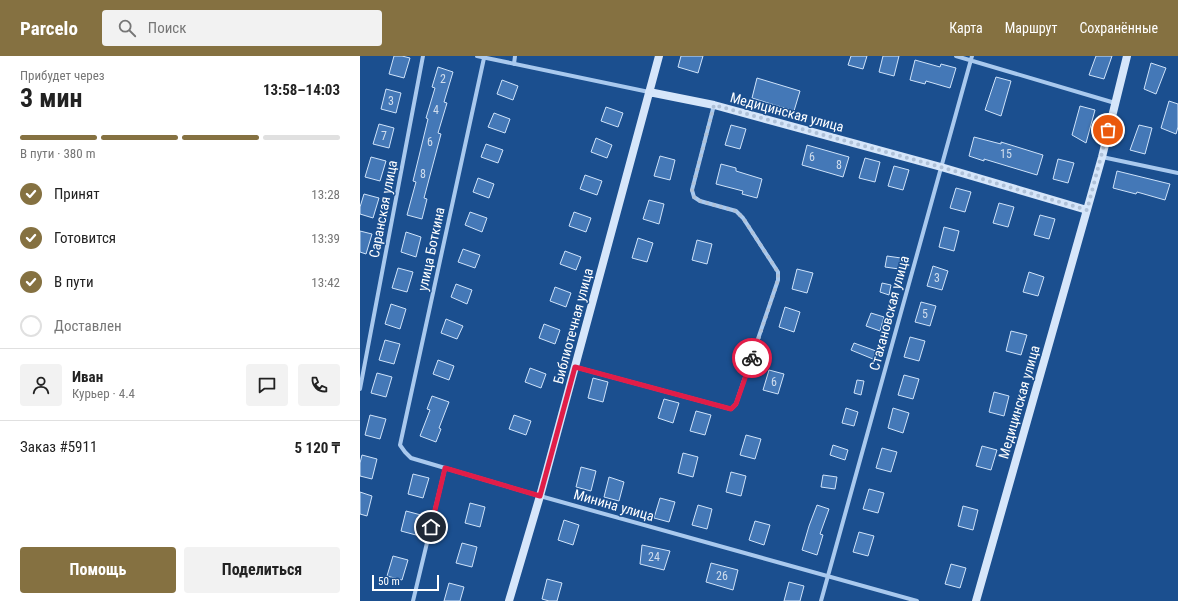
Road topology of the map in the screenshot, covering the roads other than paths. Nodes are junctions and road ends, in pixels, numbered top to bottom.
1 (423, 56) edge
2 (477, 56) edge
3 (515, 56) edge
4 (659, 56) edge
5 (956, 56) edge
6 (1127, 56) edge
7 (484, 58) junction
8 (972, 58) edge
9 (514, 64) junction
10 (649, 92) junction
11 (1115, 103) junction
12 (714, 105) junction
13 (1102, 157) junction
14 (941, 167) junction
15 (1178, 174) edge
16 (1087, 210) junction
17 (575, 367) junction
18 (360, 389) edge
19 (400, 445) joint
20 (445, 468) junction
21 (540, 496) junction
22 (828, 576) junction
23 (413, 601) edge
24 (509, 601) edge
25 (822, 601) edge
26 (917, 601) edge
27 (976, 601) edge

1 - 18 street, Саранская улица
2 - 7 street, Медицинская улица
3 - 9 street
4 - 10 street, Библиотечная улица
5 - 8 street
6 - 11 street, Медицинская улица
7 - 9 street, Медицинская улица
7 - 19 street, улица Боткина
8 - 11 street
8 - 14 street, Стахановская улица
9 - 10 street, Медицинская улица
10 - 12 street, Медицинская улица
10 - 17 street, Библиотечная улица
11 - 13 street, Медицинская улица
12 - 14 street, Медицинская улица
12 - 17 street
13 - 15 street
13 - 16 street, Медицинская улица
14 - 16 street, Медицинская улица
14 - 22 street, Стахановская улица
16 - 27 street, Медицинская улица
17 - 21 street, Библиотечная улица
19 - 20 street, Минина улица
20 - 21 street, Минина улица
20 - 23 street
21 - 22 street, Минина улица
21 - 24 street, Библиотечная улица
22 - 25 street
22 - 26 street, Минина улица

